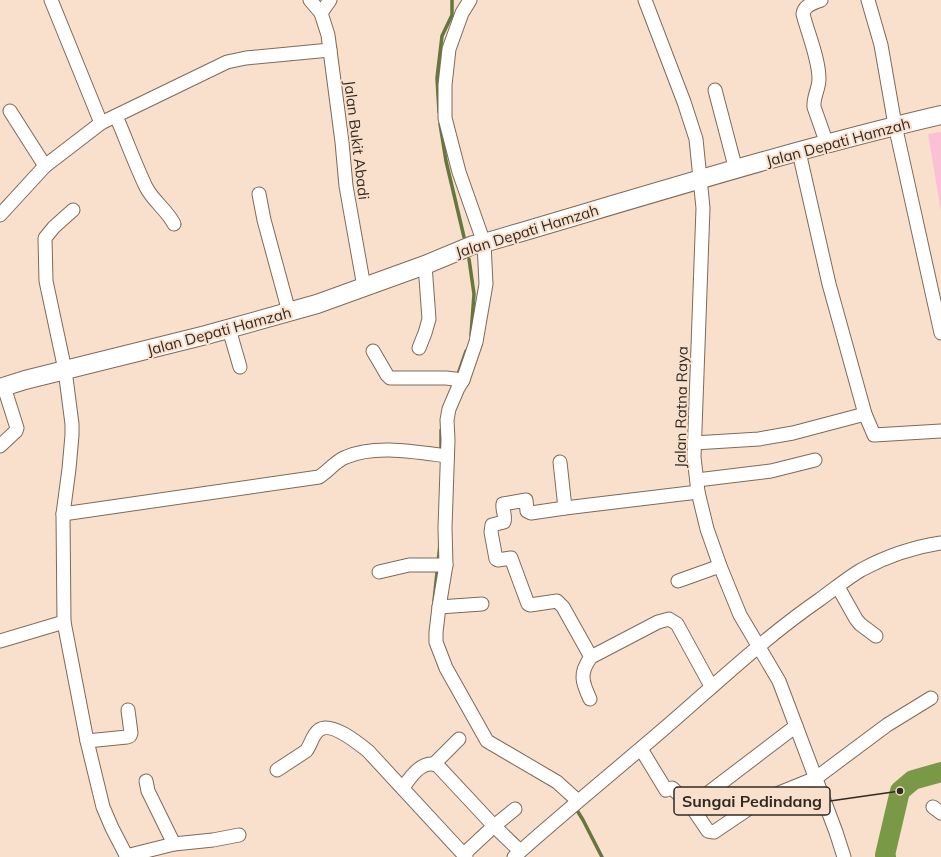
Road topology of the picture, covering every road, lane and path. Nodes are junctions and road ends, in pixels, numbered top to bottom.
1 (51, 0) edge
2 (310, 0) edge
3 (330, 0) edge
4 (470, 0) edge
5 (644, 0) edge
6 (821, 0) edge
7 (868, 0) edge
8 (321, 13) junction
9 (330, 50) junction
10 (715, 90) dead end
11 (10, 111) dead end
12 (941, 115) edge
13 (116, 116) junction
14 (102, 123) junction
15 (895, 125) junction
16 (827, 144) junction
17 (799, 152) junction
18 (45, 166) junction
19 (736, 170) junction
20 (701, 180) junction
21 (258, 194) dead end
22 (73, 210) dead end
23 (0, 215) edge
24 (174, 224) dead end
25 (484, 243) junction
26 (425, 265) junction
27 (364, 287) junction
28 (290, 312) junction
29 (229, 329) junction
30 (941, 333) edge
31 (419, 348) dead end
32 (373, 351) dead end
33 (240, 367) dead end
34 (66, 370) junction
35 (456, 379) junction
36 (2, 387) edge
37 (865, 414) junction
38 (941, 431) edge
39 (694, 443) junction
40 (0, 446) edge
41 (445, 456) junction
42 (816, 460) dead end
43 (560, 462) dead end
44 (697, 486) junction
45 (565, 508) junction
46 (63, 514) junction
47 (941, 543) edge
48 (437, 565) junction
49 (720, 566) junction
50 (379, 572) dead end
51 (678, 581) dead end
52 (838, 587) junction
53 (482, 604) dead end
54 (439, 607) junction
55 (64, 622) junction
56 (876, 636) dead end
57 (0, 641) edge
58 (758, 646) junction
59 (592, 657) junction
60 (711, 686) junction
61 (931, 698) dead end
62 (590, 700) dead end
63 (128, 710) dead end
64 (796, 726) junction
65 (459, 739) dead end
66 (87, 740) junction
67 (641, 749) junction
68 (434, 764) junction
69 (276, 770) dead end
70 (816, 778) junction
71 (146, 781) dead end
72 (402, 788) junction
73 (572, 806) junction
74 (691, 806) junction
75 (515, 809) dead end
76 (494, 826) junction
77 (239, 835) dead end
78 (174, 844) junction
79 (517, 854) edge
80 (127, 856) edge
81 (465, 856) edge
82 (844, 857) edge

1 - 14 street
2 - 8 street, Jalan Bukit Abadi
3 - 8 street
4 - 25 street
5 - 20 street, Jalan Ratna Raya
6 - 16 street
7 - 15 street
8 - 9 street, Jalan Bukit Abadi
9 - 13 street
9 - 27 street, Jalan Bukit Abadi
10 - 19 street
11 - 18 street
12 - 15 main road, Jalan Depati Hamzah
13 - 14 street
13 - 24 street
14 - 18 street
15 - 16 main road, Jalan Depati Hamzah
15 - 30 street
16 - 17 main road, Jalan Depati Hamzah
17 - 19 main road, Jalan Depati Hamzah
17 - 37 street
18 - 23 street
19 - 20 main road, Jalan Depati Hamzah
20 - 25 main road, Jalan Depati Hamzah
20 - 39 street, Jalan Ratna Raya
21 - 28 street
22 - 34 street
25 - 26 main road, Jalan Depati Hamzah
25 - 35 street
26 - 27 main road, Jalan Depati Hamzah
26 - 31 street
27 - 28 main road, Jalan Depati Hamzah
28 - 29 main road, Jalan Depati Hamzah
29 - 33 street
29 - 34 main road, Jalan Depati Hamzah
32 - 35 street
34 - 36 main road, Jalan Depati Hamzah
34 - 46 street
35 - 41 street
36 - 40 street
37 - 38 street
37 - 39 street
39 - 44 street, Jalan Ratna Raya
41 - 46 street
41 - 48 street
42 - 44 street
43 - 45 street
44 - 45 street
44 - 49 street, Jalan Ratna Raya
45 - 59 street
46 - 55 street
47 - 52 street
48 - 50 street
48 - 54 street
49 - 51 street
49 - 58 street, Jalan Ratna Raya
52 - 56 street
52 - 58 street
53 - 54 street
54 - 73 street
55 - 57 street
55 - 66 street
58 - 60 street
58 - 64 street, Jalan Ratna Raya
59 - 60 street
59 - 62 street
60 - 67 street
61 - 70 street
63 - 66 street
64 - 70 street, Jalan Ratna Raya
64 - 74 street
65 - 68 street
66 - 80 street
67 - 73 street
67 - 74 street
68 - 72 street
68 - 76 street
69 - 72 street
70 - 74 street
70 - 82 street, Jalan Ratna Raya
71 - 78 street
72 - 81 street
73 - 79 street
75 - 76 street
76 - 79 street
76 - 81 street
77 - 78 street
78 - 80 street

